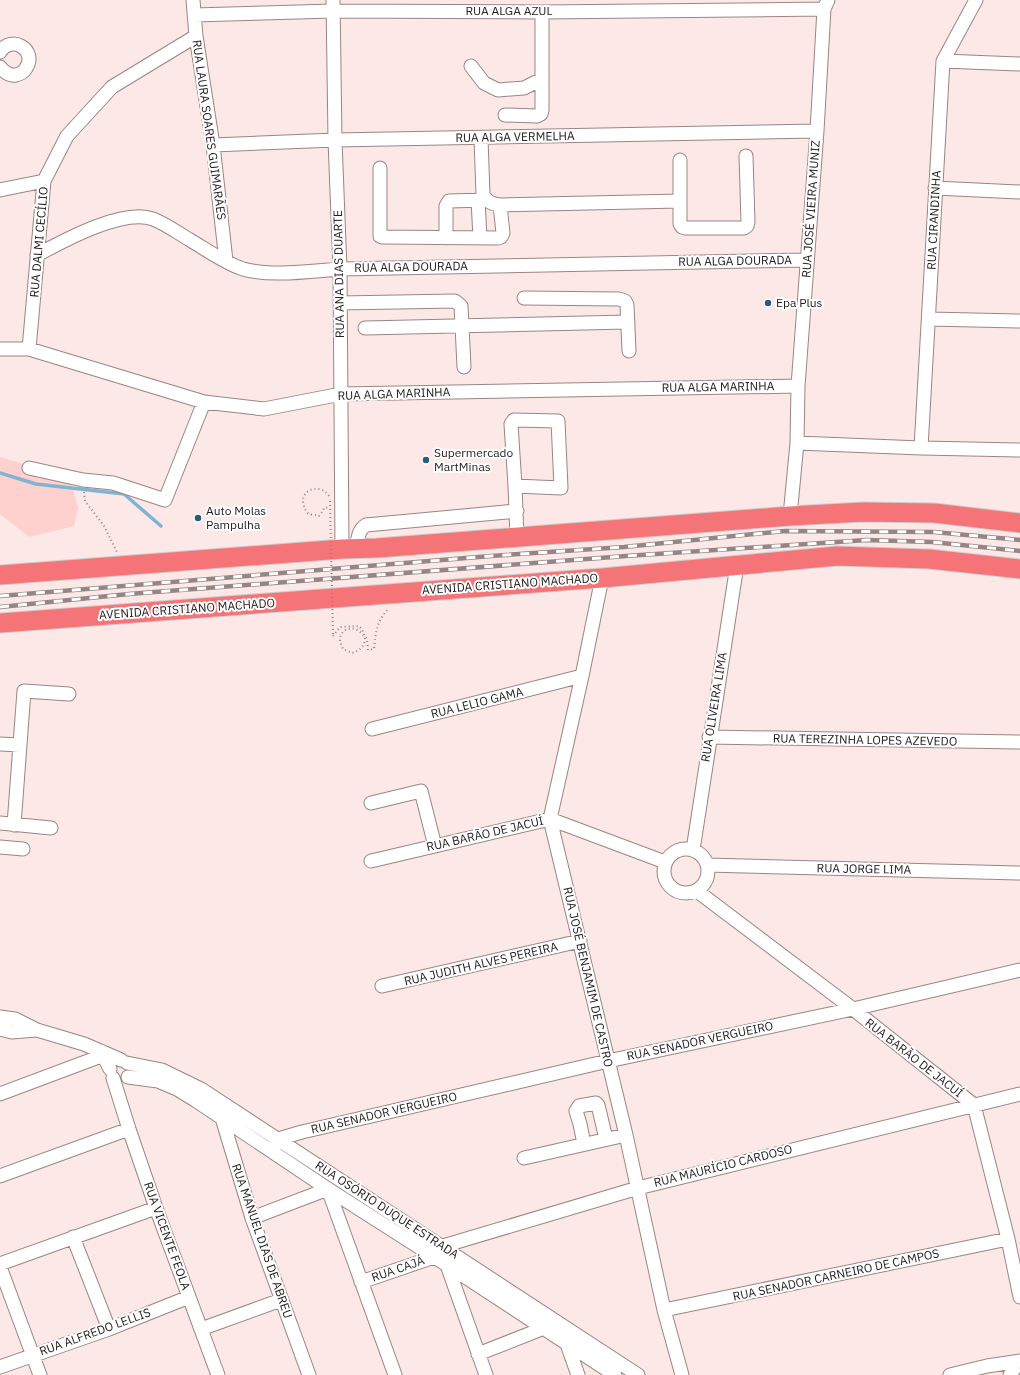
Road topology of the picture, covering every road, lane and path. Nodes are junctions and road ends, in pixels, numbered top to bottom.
1 (193, 0) edge
2 (976, 0) edge
3 (826, 4) edge
4 (333, 5) edge
5 (313, 6) edge
6 (542, 12) junction
7 (194, 15) junction
8 (196, 36) junction
9 (0, 52) edge
10 (943, 61) junction
11 (1020, 64) edge
12 (471, 66) dead end
13 (0, 67) edge
14 (542, 79) junction
15 (505, 115) dead end
16 (817, 131) junction
17 (481, 138) junction
18 (335, 140) junction
19 (213, 145) junction
20 (746, 156) dead end
21 (680, 160) dead end
22 (380, 168) dead end
23 (44, 182) junction
24 (935, 188) junction
25 (0, 190) edge
26 (1020, 192) edge
27 (482, 200) junction
28 (680, 201) junction
29 (500, 205) junction
30 (446, 238) junction
31 (480, 238) junction
32 (37, 255) junction
33 (807, 260) junction
34 (226, 261) junction
35 (340, 269) junction
36 (524, 298) dead end
37 (340, 303) junction
38 (929, 319) junction
39 (1020, 321) edge
40 (628, 322) junction
41 (462, 326) junction
42 (365, 328) dead end
43 (0, 349) edge
44 (29, 349) junction
45 (629, 351) dead end
46 (464, 367) dead end
47 (798, 386) junction
48 (340, 394) junction
49 (204, 402) junction
50 (797, 443) junction
51 (921, 448) junction
52 (1020, 450) edge
53 (29, 468) dead end
54 (515, 486) junction
55 (83, 487) dead end
56 (324, 508) dead end
57 (517, 511) junction
58 (790, 516) junction
59 (1020, 523) edge
60 (517, 537) junction
61 (349, 548) junction
62 (124, 565) junction
63 (737, 565) junction
64 (1020, 569) edge
65 (0, 575) edge
66 (602, 578) junction
67 (398, 592) junction
68 (0, 623) edge
69 (364, 636) junction
70 (582, 676) junction
71 (69, 694) dead end
72 (372, 729) dead end
73 (709, 737) junction
74 (1020, 742) edge
75 (0, 744) edge
76 (20, 745) junction
77 (371, 803) dead end
78 (550, 819) junction
79 (0, 823) edge
80 (14, 825) junction
81 (51, 828) dead end
82 (435, 846) junction
83 (0, 847) edge
84 (23, 848) dead end
85 (693, 850) junction
86 (371, 862) dead end
87 (665, 862) junction
88 (708, 865) junction
89 (1020, 874) edge
90 (697, 891) junction
91 (580, 941) junction
92 (1020, 970) edge
93 (382, 986) dead end
94 (853, 1009) junction
95 (0, 1017) edge
96 (0, 1029) edge
97 (37, 1030) junction
98 (102, 1053) junction
99 (608, 1061) junction
100 (124, 1062) junction
101 (119, 1076) junction
102 (0, 1094) edge
103 (1020, 1094) edge
104 (974, 1105) junction
105 (225, 1112) junction
106 (601, 1120) junction
107 (580, 1124) junction
108 (129, 1129) junction
109 (626, 1135) junction
110 (278, 1138) junction
111 (606, 1140) junction
112 (584, 1144) junction
113 (270, 1150) junction
114 (524, 1158) dead end
115 (0, 1176) edge
116 (336, 1177) junction
117 (638, 1188) junction
118 (328, 1189) junction
119 (156, 1208) junction
120 (252, 1218) junction
121 (73, 1237) junction
122 (1008, 1239) junction
123 (438, 1253) junction
124 (447, 1264) junction
125 (0, 1266) edge
126 (361, 1282) junction
127 (189, 1297) junction
128 (1020, 1297) edge
129 (281, 1300) junction
130 (664, 1310) junction
131 (547, 1323) junction
132 (109, 1328) junction
133 (201, 1329) junction
134 (570, 1338) junction
135 (478, 1354) junction
136 (33, 1355) junction
137 (1020, 1361) edge
138 (0, 1367) edge
139 (40, 1375) edge
140 (217, 1375) edge
141 (309, 1375) edge
142 (395, 1375) edge
143 (486, 1375) edge
144 (578, 1375) edge
145 (615, 1375) edge
146 (638, 1375) edge
147 (682, 1375) edge
148 (950, 1375) edge
149 (1010, 1375) edge

1 - 7 street, RUA LAURA SOARES GUIMARÃES
2 - 10 street, RUA CIRANDINHA
3 - 6 street, RUA ALGA AZUL
3 - 16 street, RUA JOSÉ VIEIRA MUNIZ
4 - 5 street, RUA ALGA AZUL
4 - 6 street, RUA ALGA AZUL
4 - 18 street, RUA ANA DIAS DUARTE
5 - 7 street, RUA ALGA AZUL
6 - 14 street
7 - 8 street, RUA LAURA SOARES GUIMARÃES
8 - 19 street, RUA LAURA SOARES GUIMARÃES
8 - 23 street, RUA DALMI CECÍLIO
9 - 13 street
10 - 11 street
10 - 24 street, RUA CIRANDINHA
12 - 14 street
14 - 15 street
16 - 17 street, RUA ALGA VERMELHA
16 - 33 street, RUA JOSÉ VIEIRA MUNIZ
17 - 18 street, RUA ALGA VERMELHA
17 - 27 street
18 - 19 street, RUA ALGA VERMELHA
18 - 35 street, RUA ANA DIAS DUARTE
19 - 34 street, RUA LAURA SOARES GUIMARÃES
20 - 28 street
21 - 28 street
22 - 30 street
23 - 25 street
23 - 32 street, RUA DALMI CECÍLIO
24 - 26 street
24 - 38 street, RUA CIRANDINHA
27 - 29 street
27 - 30 street
27 - 31 street
28 - 29 street
29 - 31 street
30 - 31 street
32 - 34 street, RUA ALGA DOURADA
32 - 44 street, RUA DALMI CECÍLIO
33 - 35 street, RUA ALGA DOURADA
33 - 47 street, RUA JOSÉ VIEIRA MUNIZ
34 - 35 street, RUA ALGA DOURADA
35 - 37 street, RUA ANA DIAS DUARTE
36 - 40 street
37 - 41 street
37 - 48 street, RUA ANA DIAS DUARTE
38 - 39 street
38 - 51 street, RUA CIRANDINHA
40 - 41 street
40 - 45 street
41 - 42 street
41 - 46 street
43 - 44 street, RUA ALGA MARINHA
44 - 49 street, RUA ALGA MARINHA
47 - 48 street, RUA ALGA MARINHA
47 - 50 street, RUA JOSÉ VIEIRA MUNIZ
48 - 49 street, RUA ALGA MARINHA
48 - 61 street, RUA ANA DIAS DUARTE
49 - 53 street
50 - 51 street
50 - 58 street, RUA JOSÉ VIEIRA MUNIZ
51 - 52 street
54 - 54 street
54 - 57 street
55 - 62 path
56 - 69 path, bridge
57 - 60 street
57 - 61 street
58 - 59 highway
58 - 60 highway
60 - 61 highway
61 - 62 highway
62 - 65 highway
63 - 64 highway, AVENIDA CRISTIANO MACHADO
63 - 66 highway, AVENIDA CRISTIANO MACHADO
63 - 73 street, RUA OLIVEIRA LIMA
66 - 67 highway, AVENIDA CRISTIANO MACHADO
66 - 70 street, RUA JOSÉ BENJAMIM DE CASTRO
67 - 68 highway, AVENIDA CRISTIANO MACHADO
67 - 69 path
69 - 69 path
70 - 72 street, RUA LELIO GAMA
70 - 78 street, RUA JOSÉ BENJAMIM DE CASTRO
71 - 76 street
73 - 74 street, RUA TEREZINHA LOPES AZEVEDO
73 - 85 street, RUA OLIVEIRA LIMA
75 - 76 street
76 - 80 street
77 - 82 street
78 - 82 street, RUA BARÃO DE JACUÍ
78 - 87 street, RUA BARÃO DE JACUÍ
78 - 91 street, RUA JOSÉ BENJAMIM DE CASTRO
79 - 80 street
80 - 81 street
82 - 86 street, RUA BARÃO DE JACUÍ
83 - 84 street
85 - 87 street
85 - 88 street
87 - 90 street
88 - 89 street, RUA JORGE LIMA
88 - 90 street
90 - 94 street, RUA BARÃO DE JACUÍ
91 - 93 street, RUA JUDITH ALVES PEREIRA
91 - 99 street, RUA JOSÉ BENJAMIM DE CASTRO
92 - 94 street, RUA SENADOR VERGUEIRO
94 - 99 street, RUA SENADOR VERGUEIRO
94 - 104 street, RUA BARÃO DE JACUÍ
95 - 97 street, RUA OSÓRIO DUQUE ESTRADA
96 - 97 street, RUA OSÓRIO DUQUE ESTRADA
97 - 98 street, RUA OSÓRIO DUQUE ESTRADA
98 - 100 street, RUA OSÓRIO DUQUE ESTRADA
98 - 101 street
98 - 102 street
99 - 109 street, RUA JOSÉ BENJAMIM DE CASTRO
99 - 110 street, RUA SENADOR VERGUEIRO
100 - 101 street
100 - 101 street
100 - 105 street, RUA OSÓRIO DUQUE ESTRADA
101 - 105 street, RUA OSÓRIO DUQUE ESTRADA
101 - 108 street, RUA VICENTE FEOLA
103 - 104 street, RUA MAURÍCIO CARDOSO
104 - 117 street, RUA MAURÍCIO CARDOSO
104 - 122 street, RUA BARÃO DE JACUÍ
105 - 110 street, RUA OSÓRIO DUQUE ESTRADA
105 - 113 street, RUA OSÓRIO DUQUE ESTRADA
105 - 120 street, RUA MANUEL DIAS DE ABREU
106 - 107 street
106 - 107 street
106 - 111 street
107 - 112 street
108 - 115 street
108 - 119 street, RUA VICENTE FEOLA
109 - 111 street
109 - 117 street, RUA JOSÉ BENJAMIM DE CASTRO
110 - 113 street
110 - 116 street, RUA OSÓRIO DUQUE ESTRADA
111 - 112 street
112 - 114 street
113 - 118 street, RUA OSÓRIO DUQUE ESTRADA
116 - 118 street
116 - 123 street, RUA OSÓRIO DUQUE ESTRADA
117 - 123 street, RUA MAURÍCIO CARDOSO
117 - 130 street, RUA JOSÉ BENJAMIM DE CASTRO
118 - 120 street
118 - 123 street, RUA OSÓRIO DUQUE ESTRADA
118 - 126 street
119 - 121 street
119 - 127 street, RUA VICENTE FEOLA
120 - 129 street, RUA MANUEL DIAS DE ABREU
121 - 125 street
121 - 132 street
122 - 128 street, RUA BARÃO DE JACUÍ
122 - 130 street, RUA SENADOR CARNEIRO DE CAMPOS
123 - 124 street, RUA OSÓRIO DUQUE ESTRADA
123 - 126 street, RUA CAJÁ
123 - 131 street, RUA OSÓRIO DUQUE ESTRADA
124 - 131 street, RUA OSÓRIO DUQUE ESTRADA
124 - 135 street
125 - 136 street
126 - 142 street
127 - 132 street, RUA ALFREDO LELLIS
127 - 133 street, RUA VICENTE FEOLA
129 - 133 street
129 - 141 street, RUA MANUEL DIAS DE ABREU
130 - 147 street, RUA JOSÉ BENJAMIM DE CASTRO
131 - 134 street, RUA OSÓRIO DUQUE ESTRADA
131 - 135 street
132 - 136 street, RUA ALFREDO LELLIS
133 - 140 street, RUA VICENTE FEOLA
134 - 144 street
134 - 145 street, RUA OSÓRIO DUQUE ESTRADA
134 - 146 street, RUA OSÓRIO DUQUE ESTRADA
135 - 143 street
136 - 138 street, RUA ALFREDO LELLIS
136 - 139 street
137 - 148 street
137 - 149 street

